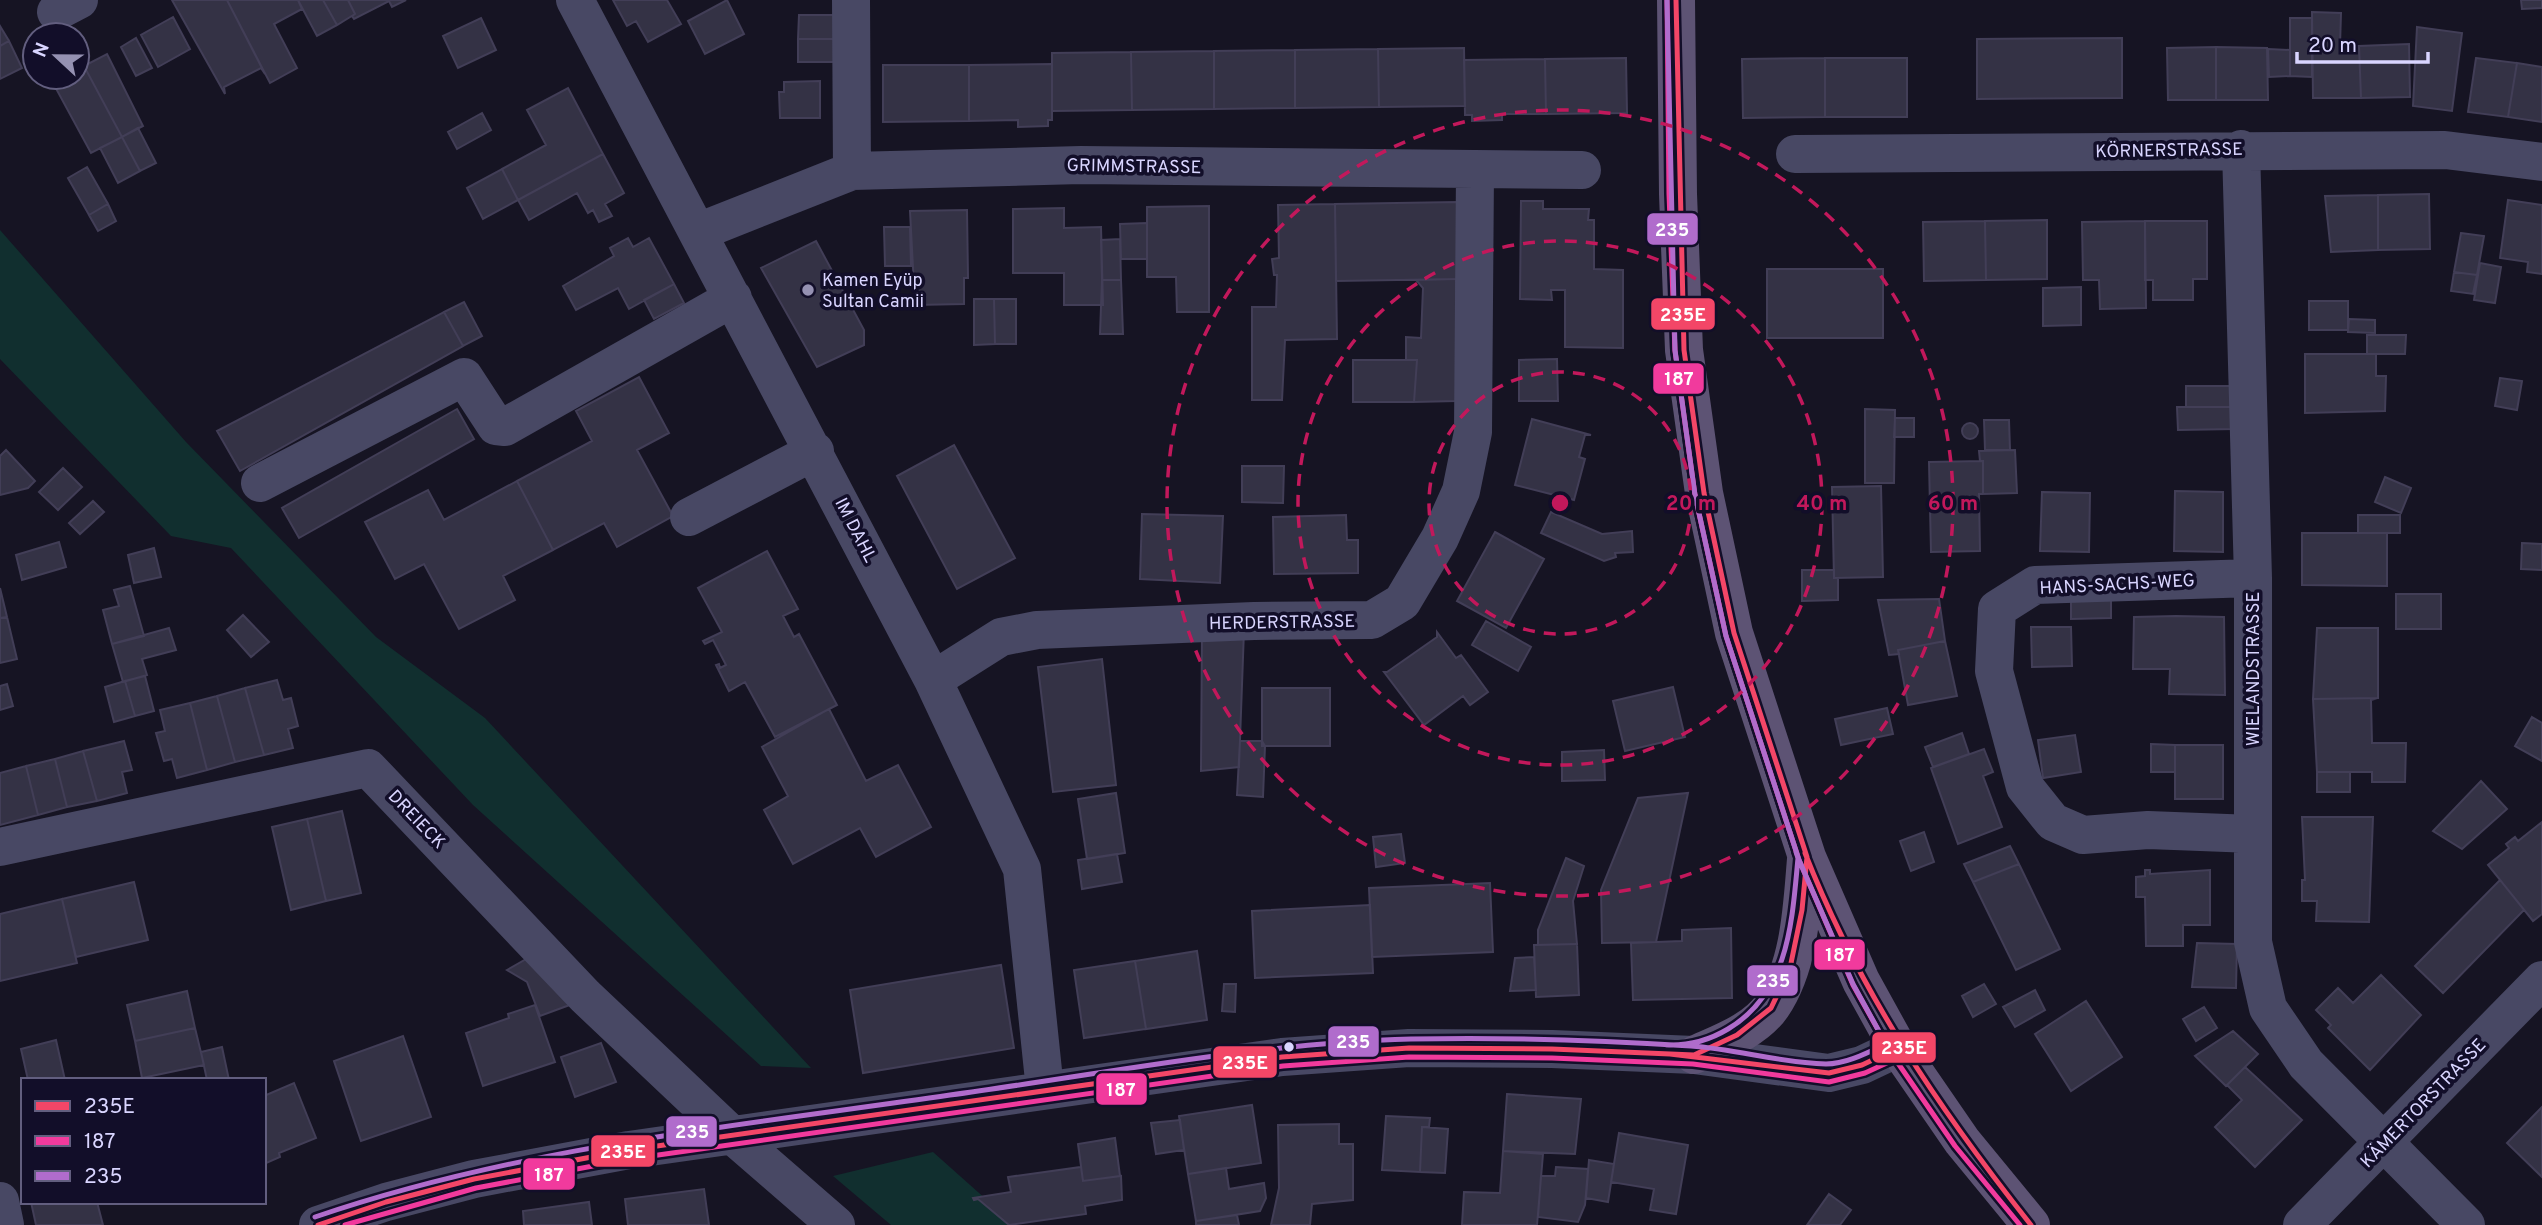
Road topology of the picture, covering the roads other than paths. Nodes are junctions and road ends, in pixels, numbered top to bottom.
1 (575, 0) edge
2 (851, 0) edge
3 (1676, 0) edge
4 (2241, 149) junction
5 (1795, 155) dead end
6 (2542, 162) edge
7 (1475, 170) junction
8 (1582, 170) dead end
9 (852, 171) junction
10 (698, 232) junction
11 (733, 298) junction
12 (815, 451) junction
13 (260, 483) dead end
14 (689, 517) dead end
15 (2253, 578) junction
16 (933, 680) junction
17 (2253, 834) junction
18 (0, 848) edge
19 (1807, 857) junction
20 (2542, 980) edge
21 (1898, 1048) junction
22 (1694, 1055) junction
23 (1045, 1090) junction
24 (732, 1135) junction
25 (2385, 1142) junction
26 (0, 1201) edge
27 (5, 1225) edge
28 (318, 1225) edge
29 (836, 1225) edge
30 (2031, 1225) edge
31 (2302, 1225) edge
32 (2466, 1225) edge

1 - 10 street, IM DAHL
2 - 9 street
3 - 19 main road
4 - 5 street, KÖRNERSTRASSE
4 - 6 street, KÖRNERSTRASSE
4 - 15 street, WIELANDSTRASSE
7 - 8 street, GRIMMSTRASSE
7 - 9 street, GRIMMSTRASSE
7 - 16 street, HERDERSTRASSE
9 - 10 street, GRIMMSTRASSE
10 - 11 street, IM DAHL
11 - 12 street, IM DAHL
11 - 13 street
12 - 14 street
12 - 16 street, IM DAHL
15 - 17 street, WIELANDSTRASSE
15 - 17 street, HANS-SACHS-WEG
16 - 23 street, IM DAHL
17 - 25 street, WIELANDSTRASSE
18 - 24 street, DREIECK
19 - 21 main road
19 - 22 main road
20 - 25 street, KÄMERTORSTRASSE
21 - 22 street
21 - 30 main road
22 - 23 street
23 - 24 street
24 - 28 street
24 - 29 street
25 - 31 street, KÄMERTORSTRASSE
25 - 32 street, WIELANDSTRASSE
26 - 27 street

